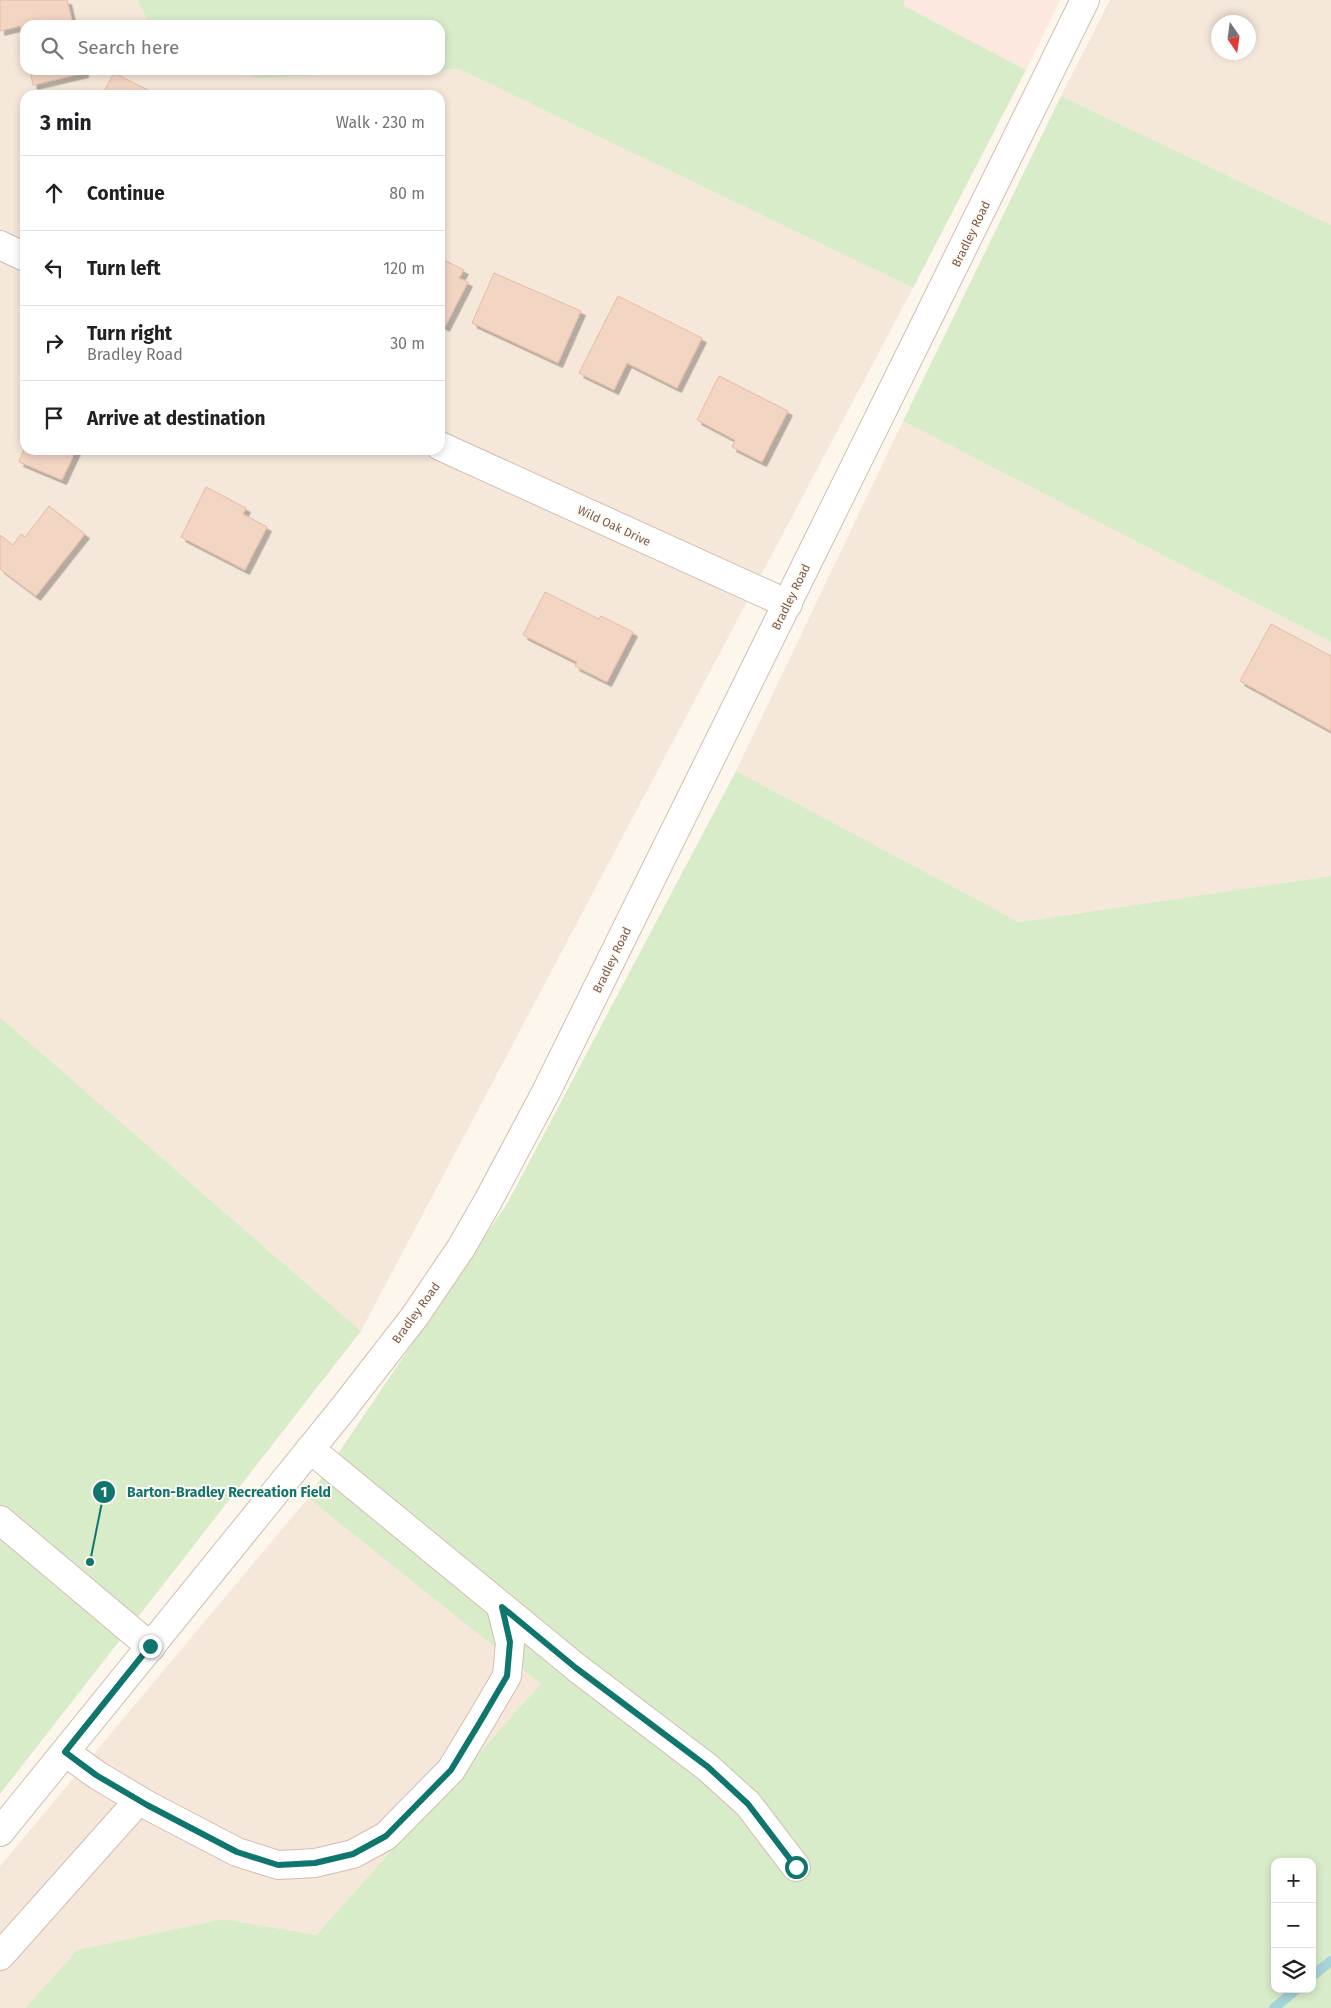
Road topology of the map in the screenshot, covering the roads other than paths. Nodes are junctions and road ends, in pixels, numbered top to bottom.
1 (1085, 0) edge
2 (0, 246) edge
3 (20, 255) edge
4 (445, 448) edge
5 (788, 604) junction
6 (310, 1449) junction
7 (0, 1520) edge
8 (502, 1607) junction
9 (150, 1646) junction
10 (65, 1752) junction
11 (139, 1800) junction
12 (0, 1832) edge
13 (796, 1867) dead end
14 (0, 1956) edge

1 - 5 street, Bradley Road
2 - 3 street
4 - 5 street, Wild Oak Drive
5 - 6 street, Bradley Road
6 - 8 street
6 - 9 street, Bradley Road
7 - 9 street
8 - 11 street
8 - 13 street
9 - 10 street, Bradley Road
10 - 11 street
10 - 12 street, Bradley Road
11 - 14 street

